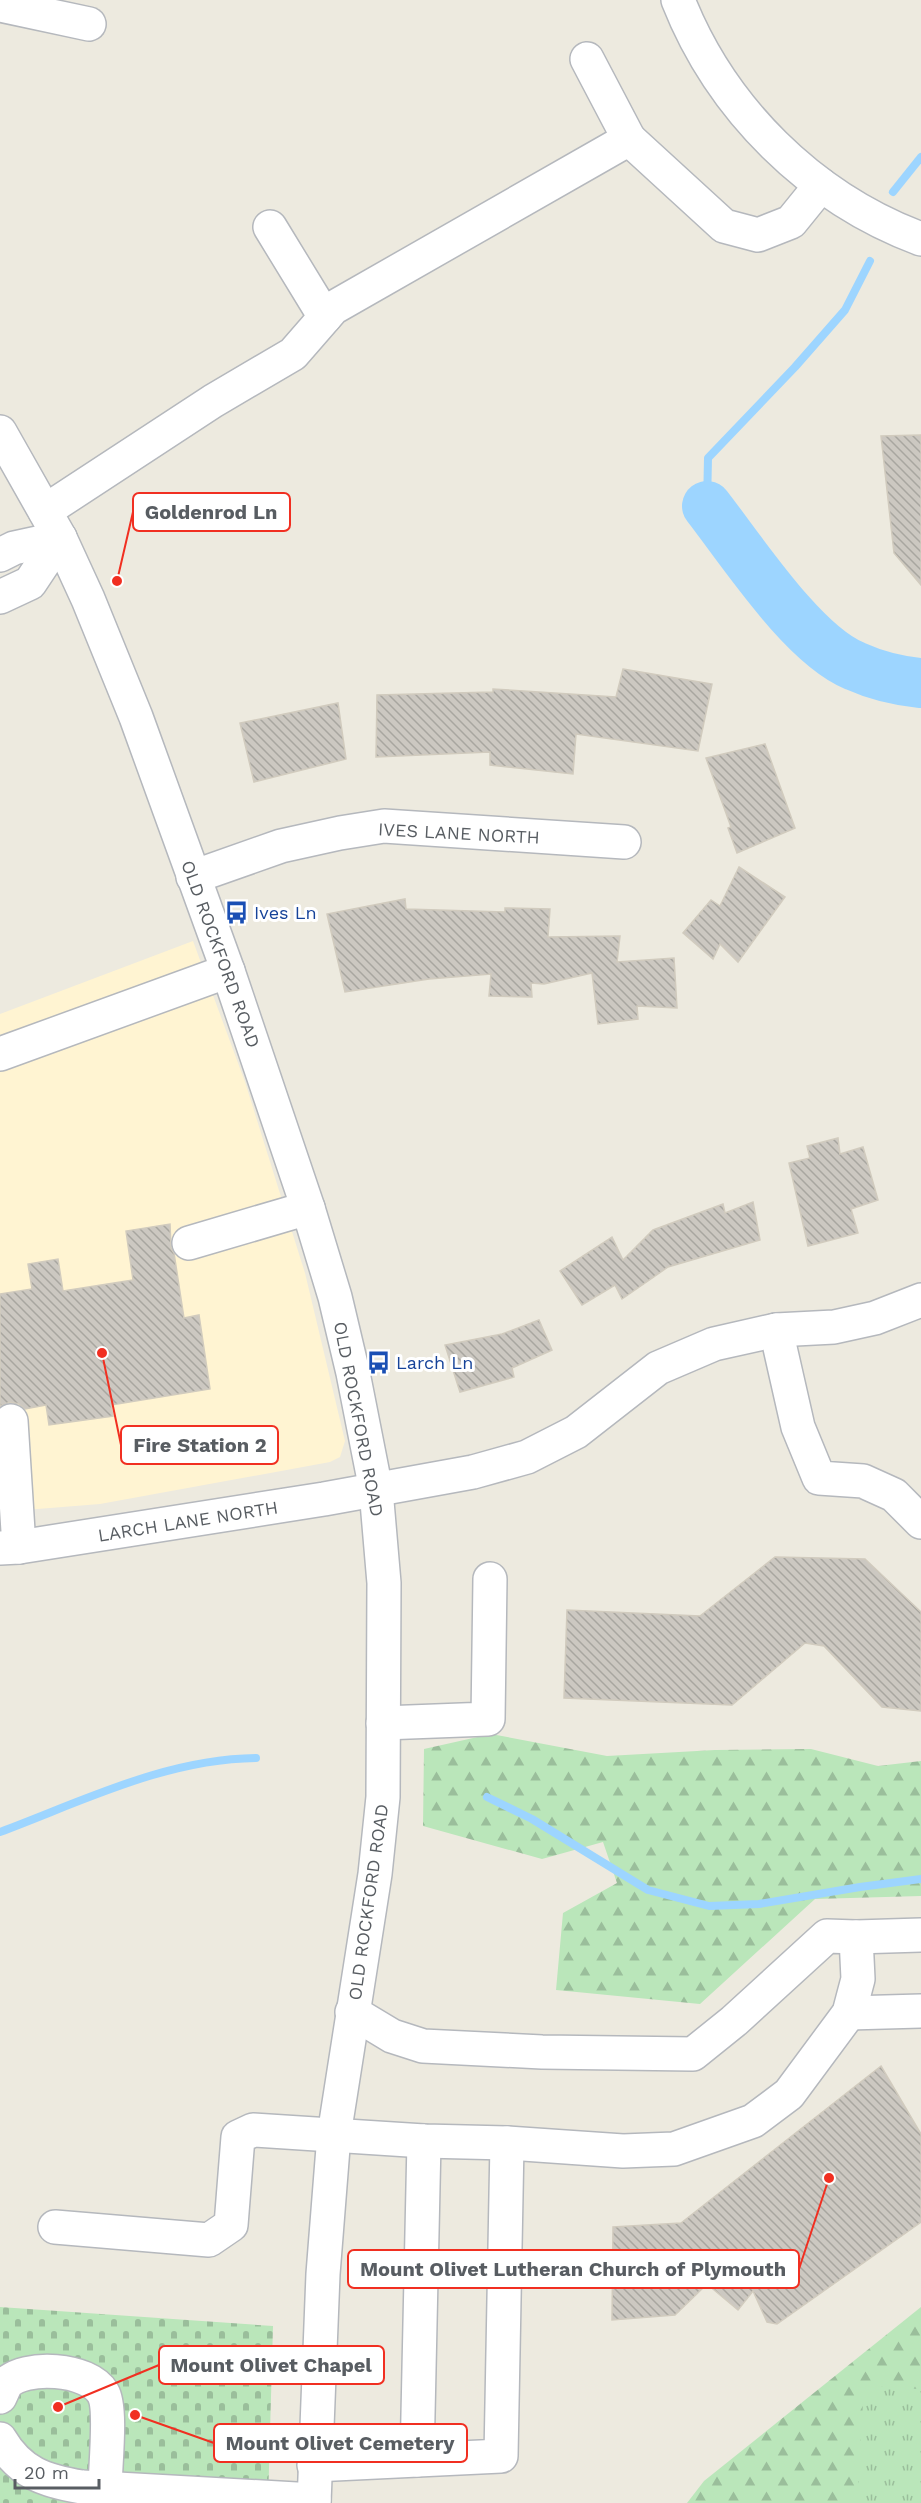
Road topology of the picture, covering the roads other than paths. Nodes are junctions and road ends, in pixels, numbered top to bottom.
1 (678, 0) edge
2 (0, 5) edge
3 (89, 24) dead end
4 (587, 59) dead end
5 (629, 139) junction
6 (821, 185) junction
7 (270, 227) dead end
8 (921, 239) edge
9 (325, 318) junction
10 (0, 432) edge
11 (52, 525) junction
12 (0, 555) edge
13 (0, 597) edge
14 (624, 843) dead end
15 (193, 877) junction
16 (228, 971) junction
17 (0, 1054) edge
18 (308, 1209) junction
19 (189, 1243) dead end
20 (921, 1300) edge
21 (776, 1330) junction
22 (11, 1421) dead end
23 (376, 1490) junction
24 (921, 1522) edge
25 (9, 1548) edge
26 (490, 1579) dead end
27 (383, 1723) junction
28 (921, 1935) edge
29 (856, 1938) junction
30 (921, 2011) edge
31 (352, 2012) junction
32 (849, 2013) junction
33 (334, 2135) junction
34 (424, 2141) junction
35 (507, 2143) junction
36 (55, 2227) dead end
37 (0, 2397) edge
38 (0, 2439) edge
39 (417, 2460) junction
40 (314, 2465) junction
41 (105, 2489) junction
42 (314, 2502) edge

1 - 6 street
2 - 3 street
4 - 5 street
5 - 6 street
5 - 9 street
6 - 8 street
7 - 9 street
9 - 11 street
10 - 11 street, OLD ROCKFORD ROAD
11 - 12 street
11 - 13 street
11 - 15 street, OLD ROCKFORD ROAD
14 - 15 street, IVES LANE NORTH
15 - 16 street, OLD ROCKFORD ROAD
16 - 17 street
16 - 18 street, OLD ROCKFORD ROAD
18 - 19 street
18 - 23 street, OLD ROCKFORD ROAD
20 - 21 street, LARCH LANE NORTH
21 - 23 street, LARCH LANE NORTH
21 - 24 street
22 - 25 street
23 - 25 street, LARCH LANE NORTH
23 - 27 street, OLD ROCKFORD ROAD
26 - 27 street
27 - 31 street, OLD ROCKFORD ROAD
28 - 29 street
29 - 31 street
29 - 32 street
30 - 32 street
31 - 33 street, OLD ROCKFORD ROAD
32 - 35 street
33 - 34 street
33 - 36 street
33 - 40 street, OLD ROCKFORD ROAD
34 - 35 street
34 - 39 street
35 - 39 street
37 - 41 street
38 - 41 street
39 - 40 street
40 - 42 street, OLD ROCKFORD ROAD
41 - 42 street

